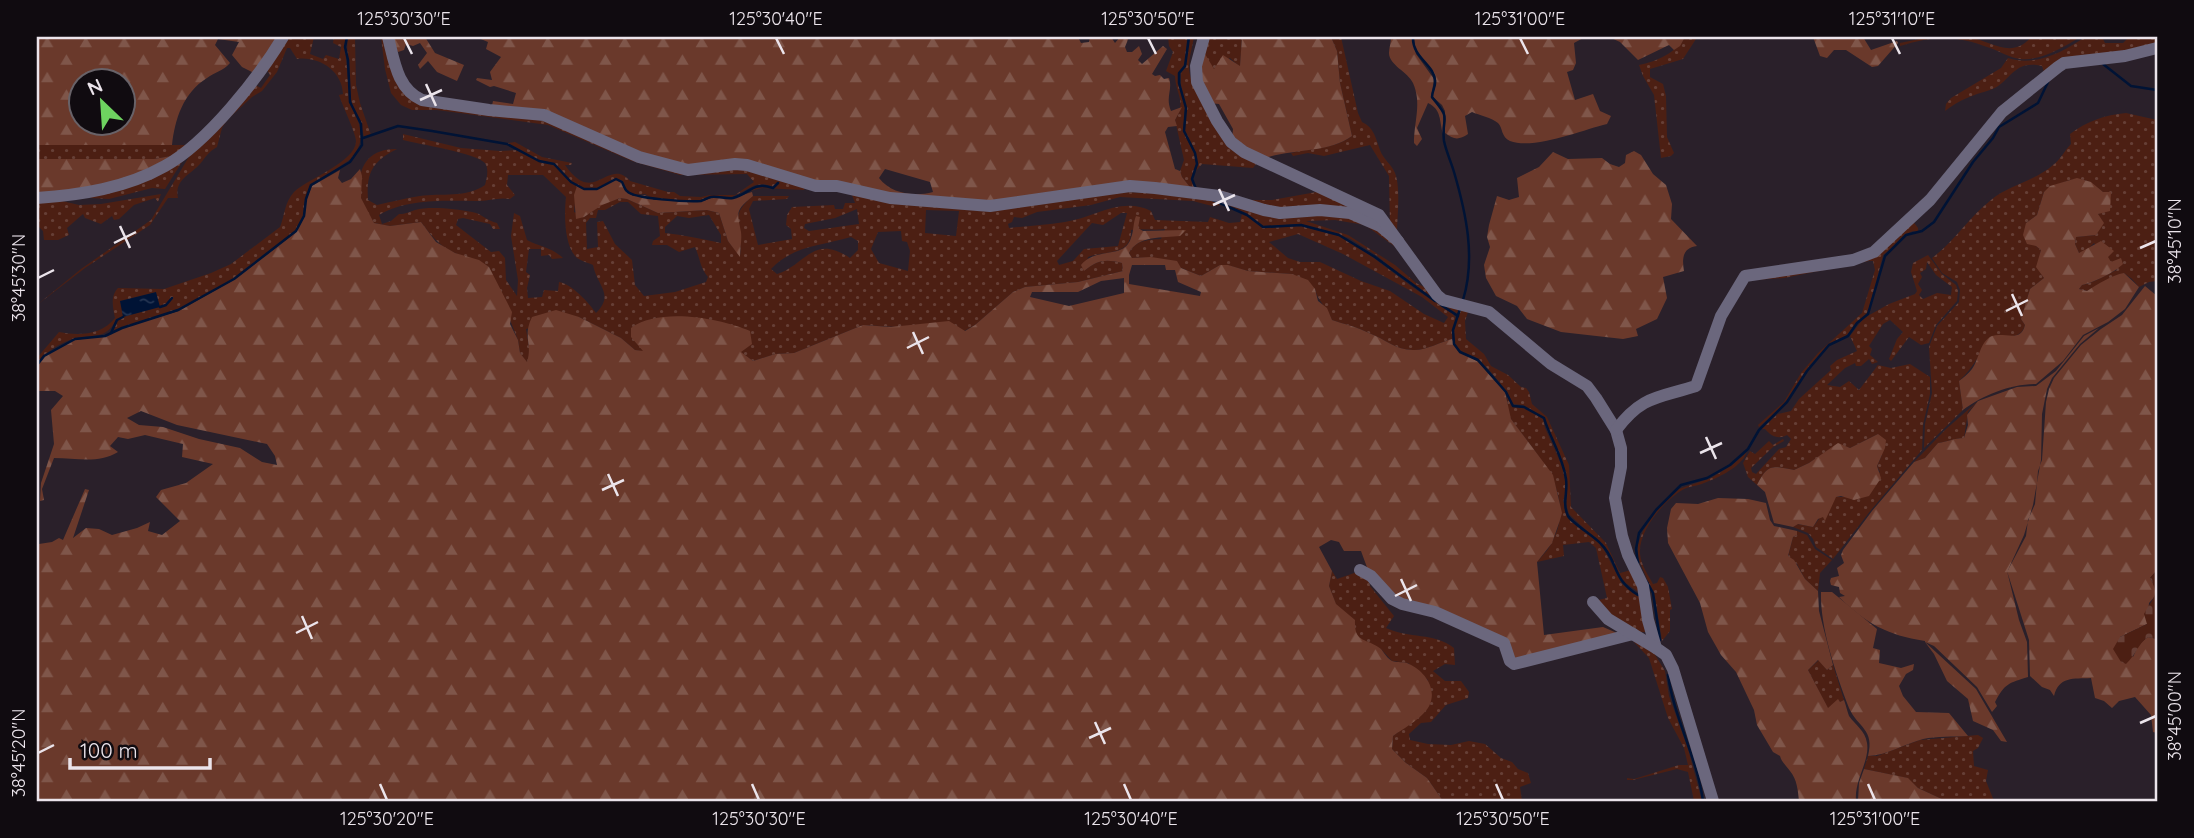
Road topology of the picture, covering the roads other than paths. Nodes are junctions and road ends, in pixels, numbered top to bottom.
1 (283, 37) edge
2 (388, 37) edge
3 (1204, 37) edge
4 (2157, 48) edge
5 (37, 198) edge
6 (1398, 241) junction
7 (1616, 430) junction
8 (1360, 569) dead end
9 (1593, 602) dead end
10 (1633, 634) junction
11 (1656, 648) junction
12 (1713, 801) edge

1 - 5 street
2 - 6 street
3 - 6 street
4 - 7 street
6 - 7 street
7 - 11 street
8 - 10 street
9 - 10 street
10 - 11 street
11 - 12 street

